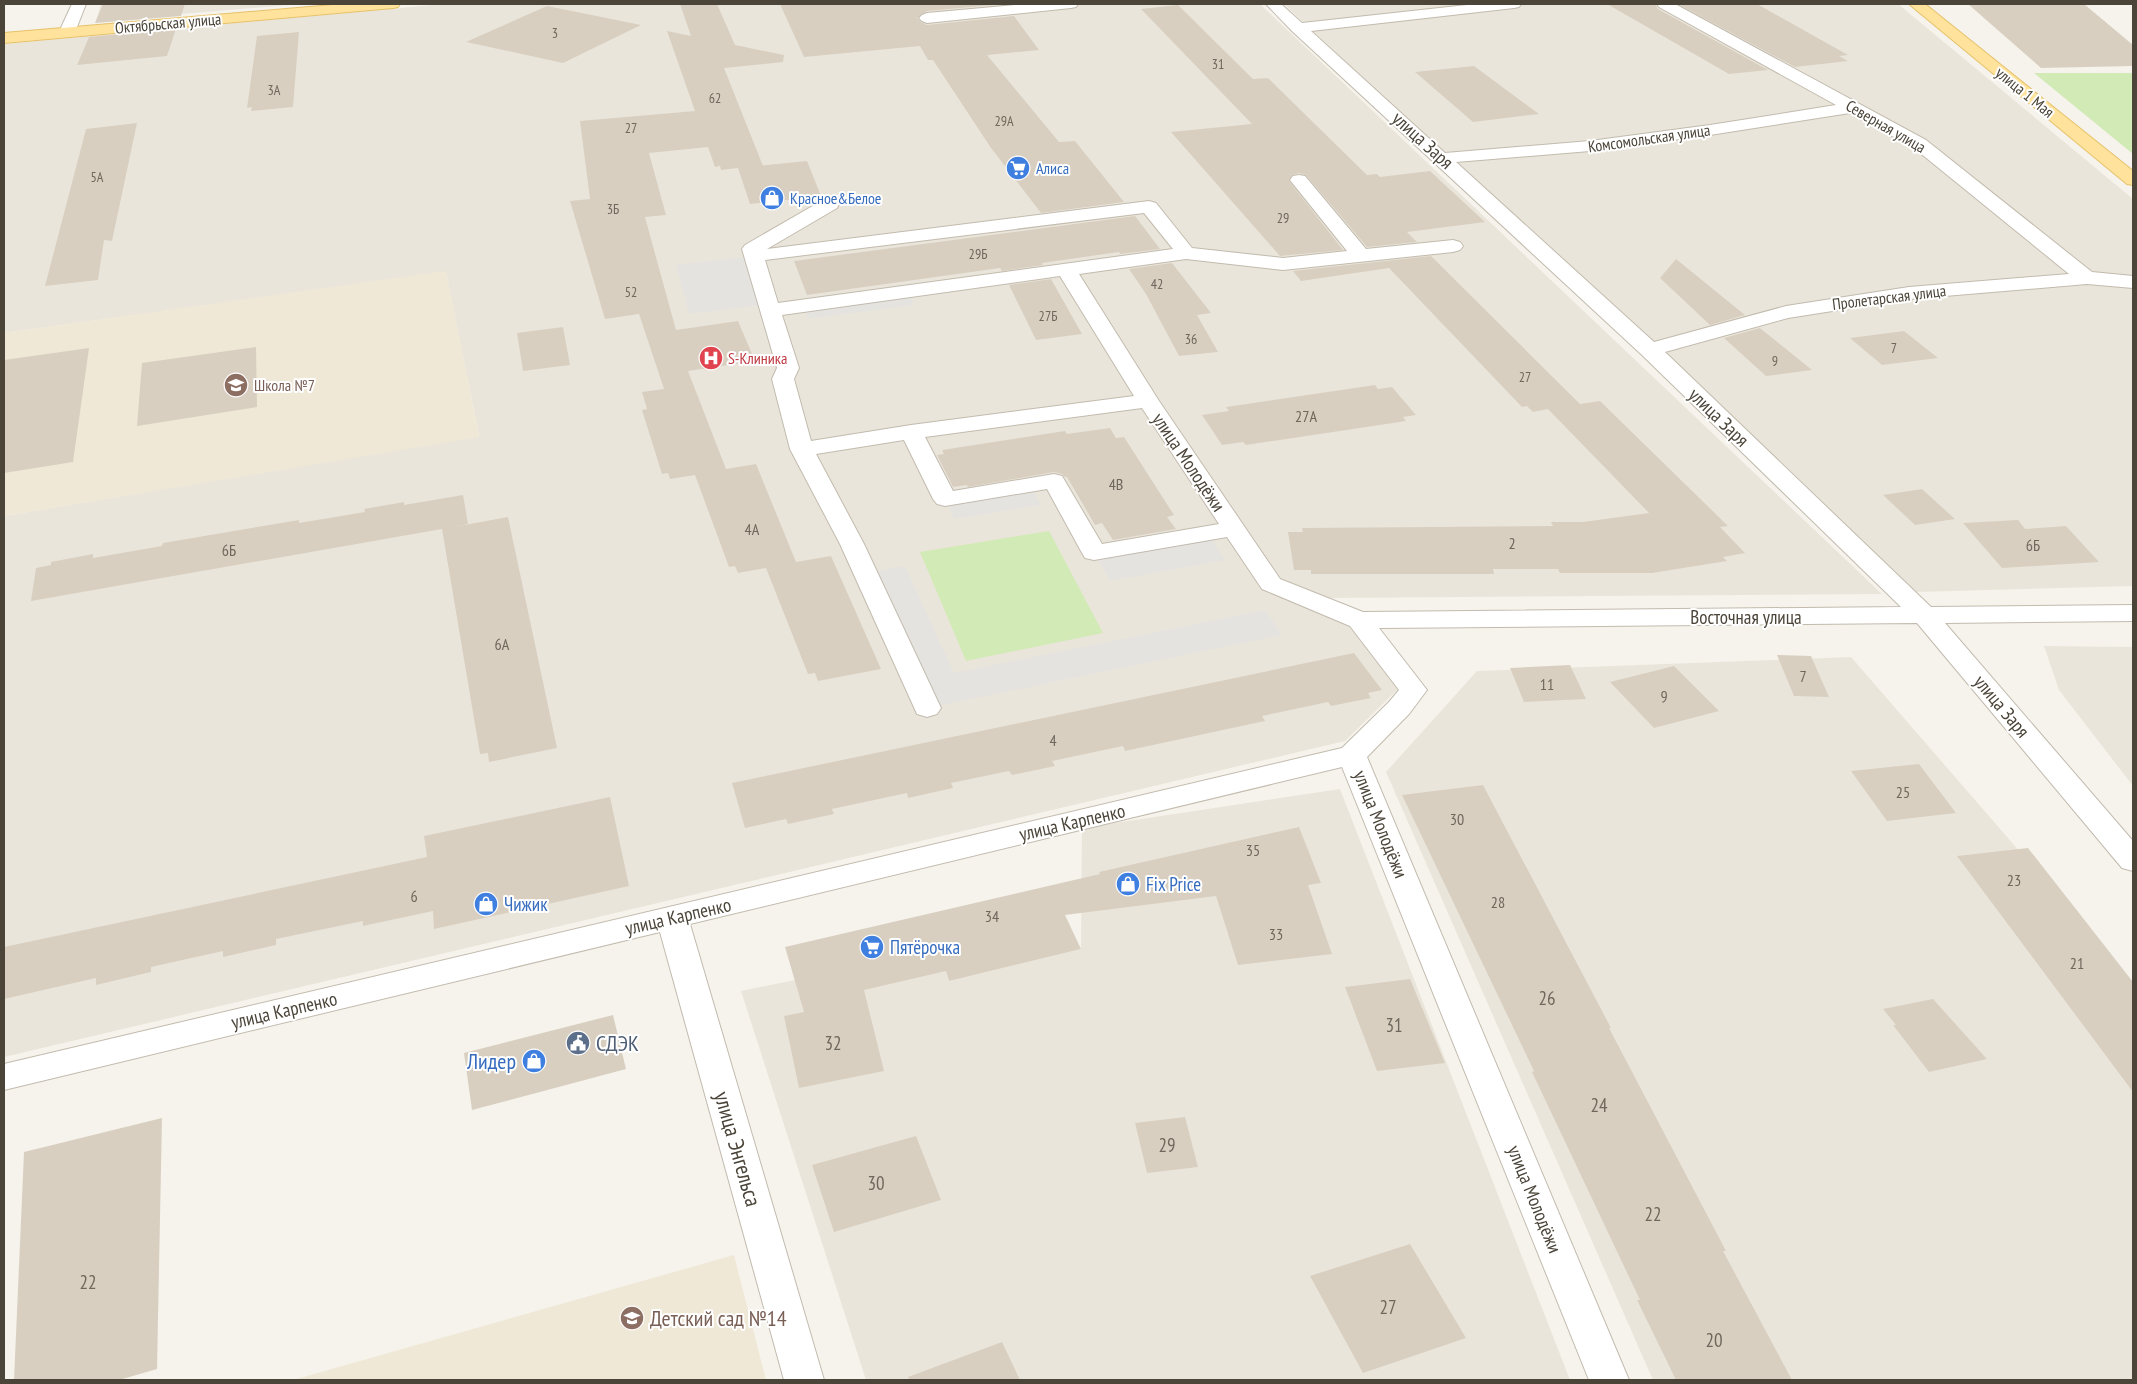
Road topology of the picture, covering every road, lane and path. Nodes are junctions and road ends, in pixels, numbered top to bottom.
1 (79, 4) edge
2 (393, 4) edge
3 (1072, 4) edge
4 (1273, 4) edge
5 (1514, 4) edge
6 (1664, 4) edge
7 (1916, 4) edge
8 (927, 18) dead end
9 (1297, 28) junction
10 (66, 32) junction
11 (4, 38) edge
12 (1854, 107) junction
13 (1443, 158) junction
14 (1299, 180) dead end
15 (2133, 180) edge
16 (830, 204) dead end
17 (1453, 246) dead end
18 (1186, 253) junction
19 (754, 256) junction
20 (1361, 256) junction
21 (1067, 271) junction
22 (2087, 278) junction
23 (2133, 282) edge
24 (771, 310) junction
25 (1650, 350) junction
26 (1148, 401) junction
27 (911, 432) junction
28 (802, 449) junction
29 (1234, 529) junction
30 (2133, 613) edge
31 (1925, 616) junction
32 (1358, 620) junction
33 (927, 708) dead end
34 (1352, 755) junction
35 (2133, 861) edge
36 (672, 917) junction
37 (4, 1077) edge
38 (804, 1380) edge
39 (1609, 1380) edge

1 - 10 street
2 - 10 main road, Октябрьская улица
3 - 8 street
4 - 9 street, улица Заря
5 - 9 street
6 - 12 street, Северная улица
7 - 15 main road, улица 1 Мая
9 - 13 street, улица Заря
10 - 11 main road, Октябрьская улица
12 - 13 street, Комсомольская улица
12 - 22 street, Северная улица
13 - 25 street, улица Заря
14 - 20 street
16 - 19 street
17 - 20 street
18 - 19 street
18 - 20 street
18 - 21 street
19 - 24 street
21 - 24 street
21 - 26 street, улица Молодёжи
22 - 23 street, Пролетарская улица
22 - 25 street, Пролетарская улица
24 - 28 street
25 - 31 street, улица Заря
26 - 27 street
26 - 29 street, улица Молодёжи
27 - 28 street
27 - 29 street
28 - 33 street
29 - 32 street, улица Молодёжи
30 - 31 street, Восточная улица
31 - 32 street, Восточная улица
31 - 35 street, улица Заря
32 - 34 street, улица Молодёжи
34 - 36 street, улица Карпенко
34 - 39 street, улица Молодёжи
36 - 37 street, улица Карпенко
36 - 38 street, улица Энгельса

